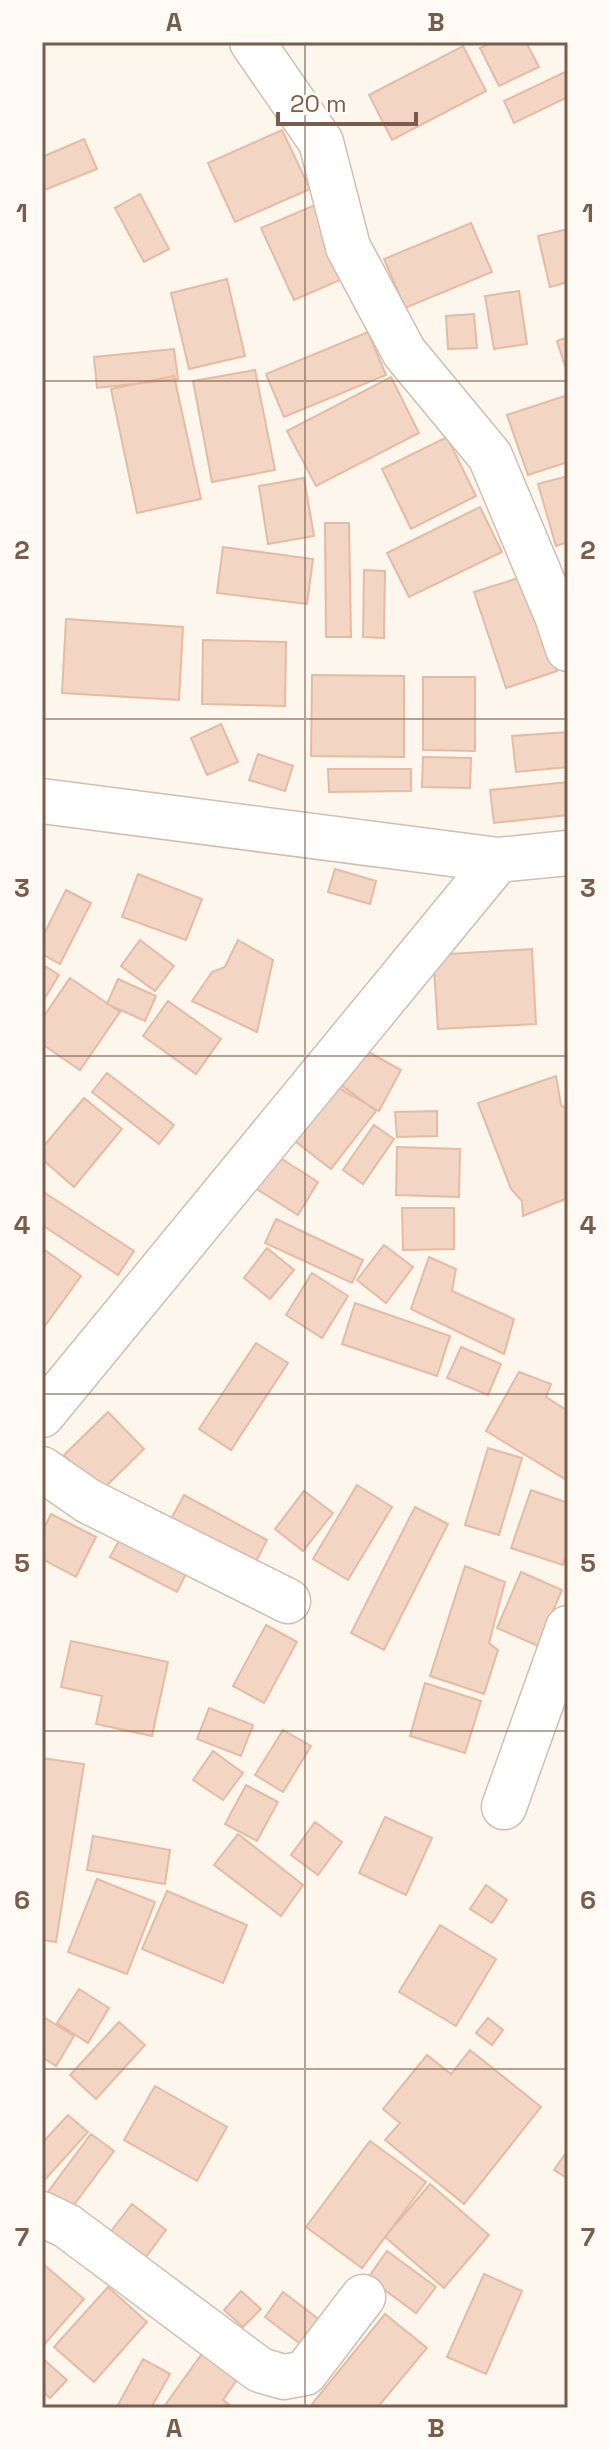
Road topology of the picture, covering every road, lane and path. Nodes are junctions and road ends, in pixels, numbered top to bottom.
1 (252, 42) edge
2 (568, 649) edge
3 (42, 801) edge
4 (568, 853) edge
5 (498, 860) junction
6 (42, 1415) edge
7 (42, 1469) edge
8 (288, 1601) dead end
9 (568, 1628) edge
10 (504, 1807) dead end
11 (42, 2214) edge
12 (363, 2297) dead end

1 - 2 street
3 - 5 street
4 - 5 street
5 - 6 street
7 - 8 street
9 - 10 street
11 - 12 street

